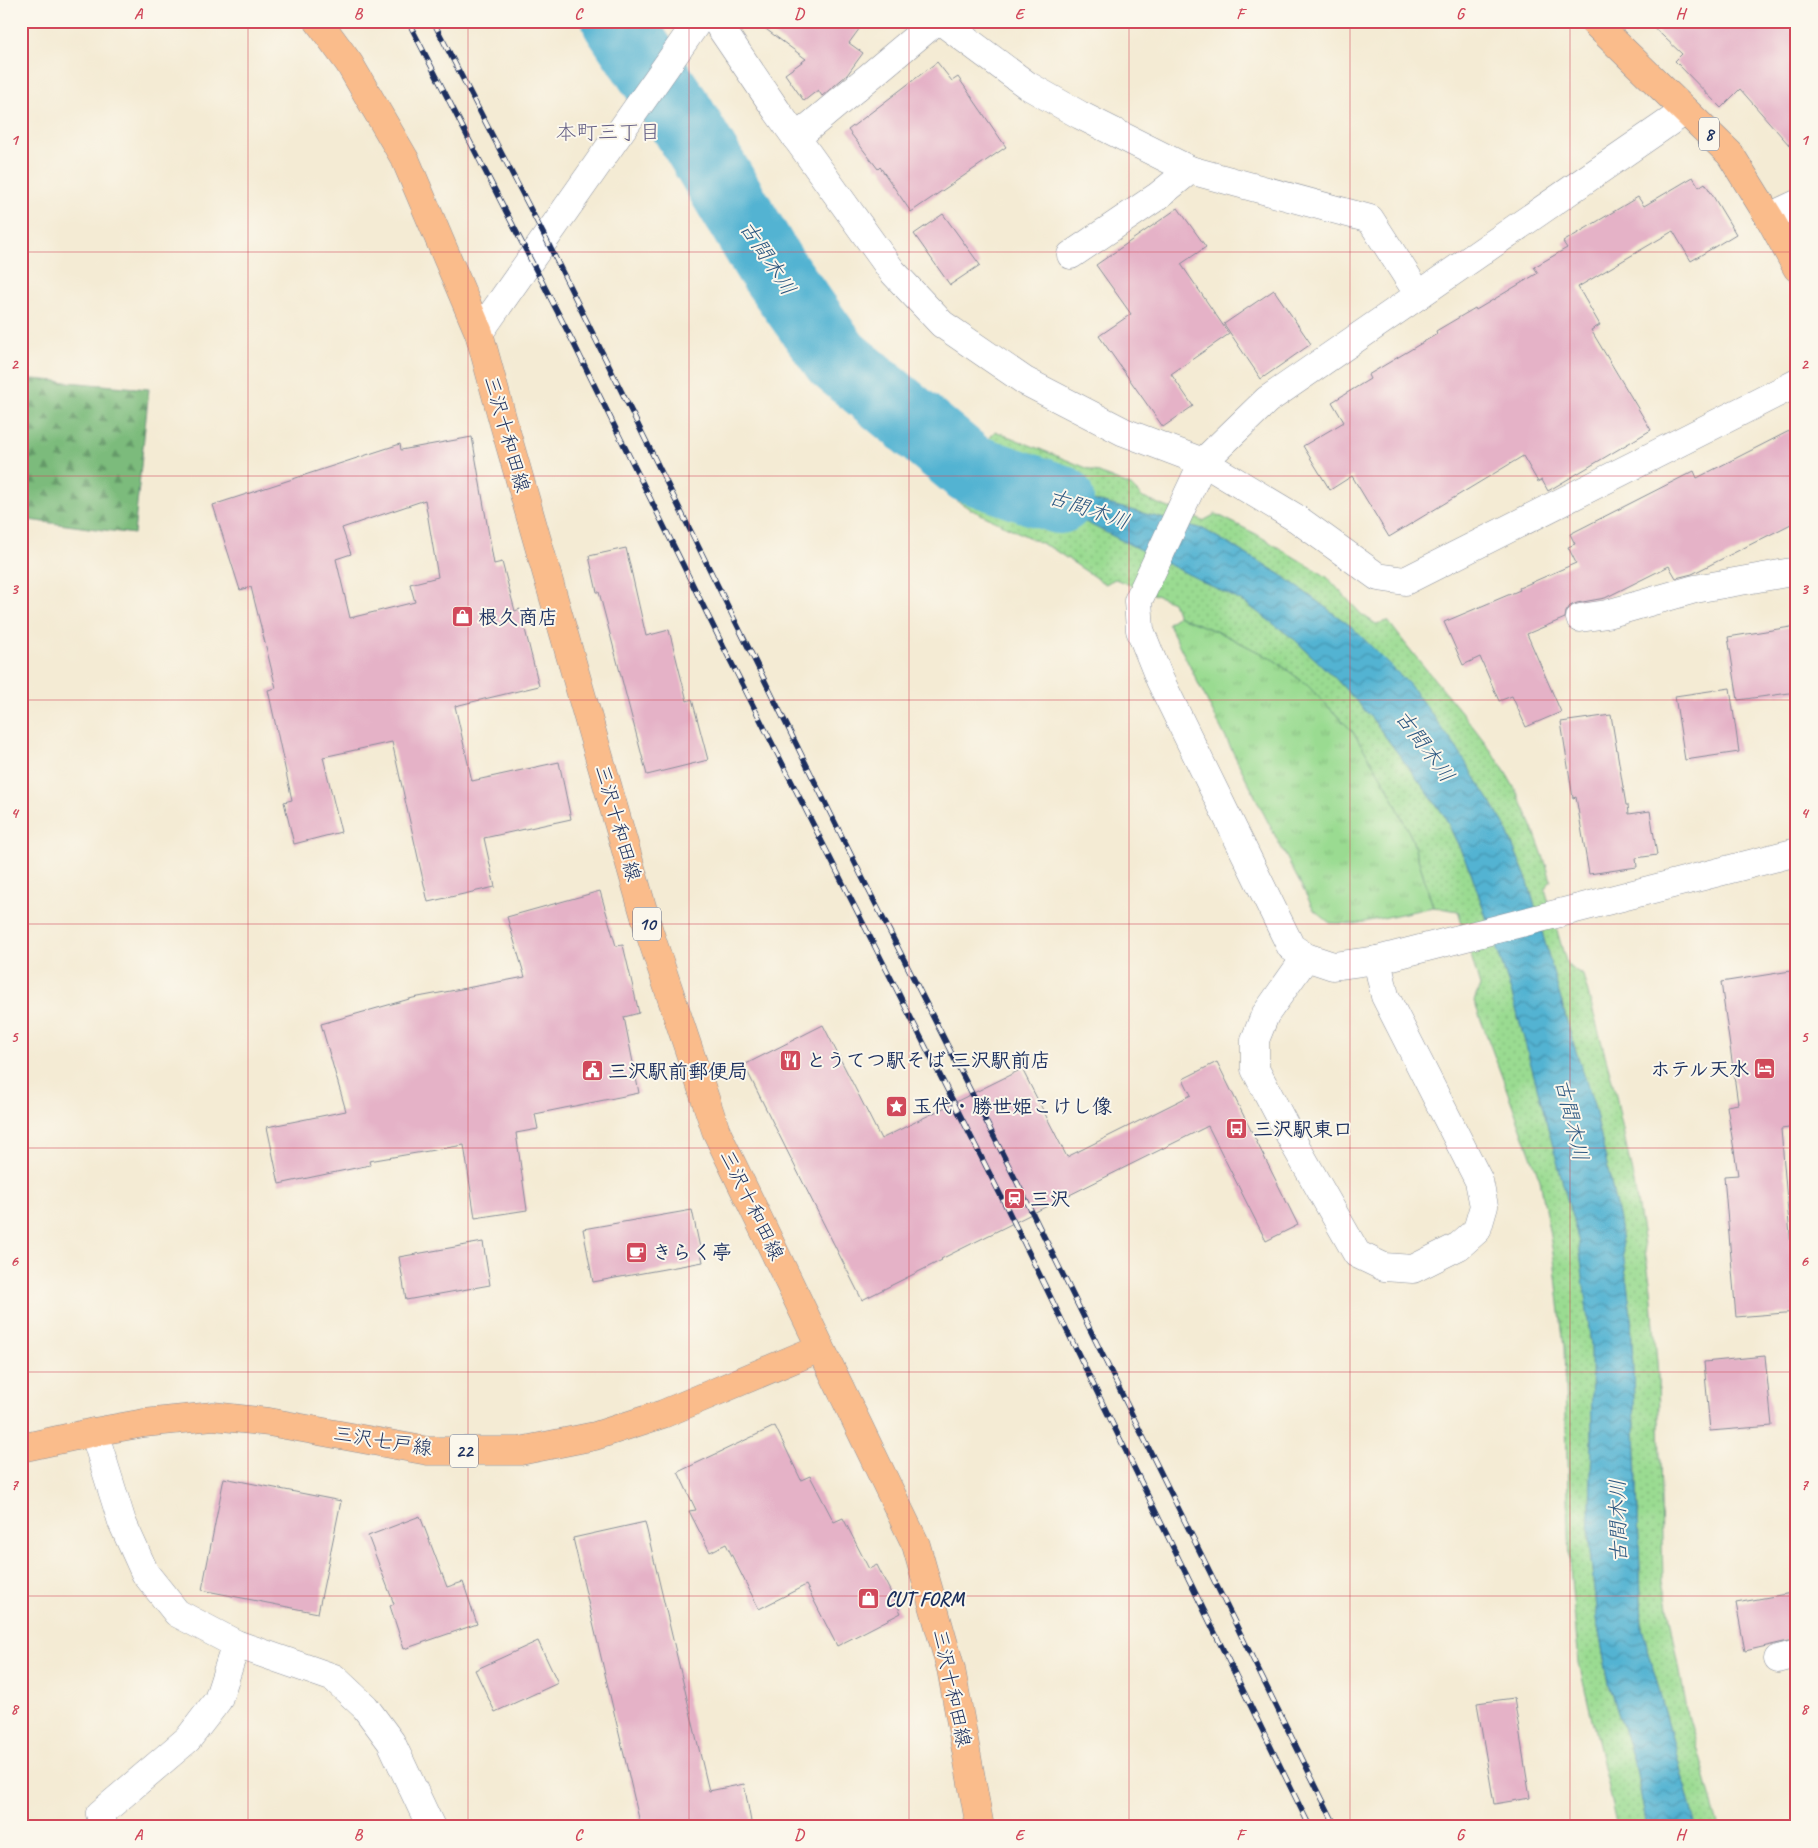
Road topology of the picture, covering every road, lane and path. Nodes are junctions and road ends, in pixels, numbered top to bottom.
1 (318, 21) edge
2 (716, 21) edge
3 (936, 21) edge
4 (942, 21) edge
5 (1593, 21) edge
6 (694, 26) edge
7 (1685, 111) junction
8 (796, 138) junction
9 (1190, 170) junction
10 (1797, 204) edge
11 (1769, 217) junction
12 (1071, 255) dead end
13 (1797, 268) edge
14 (1419, 295) junction
15 (479, 333) junction
16 (1797, 384) edge
17 (1197, 474) junction
18 (1797, 571) edge
19 (1580, 618) dead end
20 (1797, 852) edge
21 (1306, 957) junction
22 (1377, 960) junction
23 (820, 1348) junction
24 (94, 1432) junction
25 (21, 1448) edge
26 (236, 1644) junction
27 (104, 1827) edge
28 (431, 1827) edge
29 (980, 1827) edge

1 - 15 main road, 三沢十和田線 / 10
2 - 8 street
3 - 8 street
4 - 9 street
5 - 7 main road, 8
6 - 15 street
7 - 11 main road, 8
7 - 14 street
8 - 17 street
9 - 12 street
9 - 14 street
10 - 11 street
11 - 13 main road, 8
14 - 17 street
15 - 23 main road, 三沢十和田線 / 10
16 - 17 street
17 - 21 street
18 - 19 street
20 - 22 street
21 - 22 street
21 - 22 street
23 - 24 main road, 三沢七戸線 / 22
23 - 29 main road, 三沢十和田線 / 10
24 - 25 main road, 三沢七戸線 / 22
24 - 26 street
26 - 27 street
26 - 28 street

